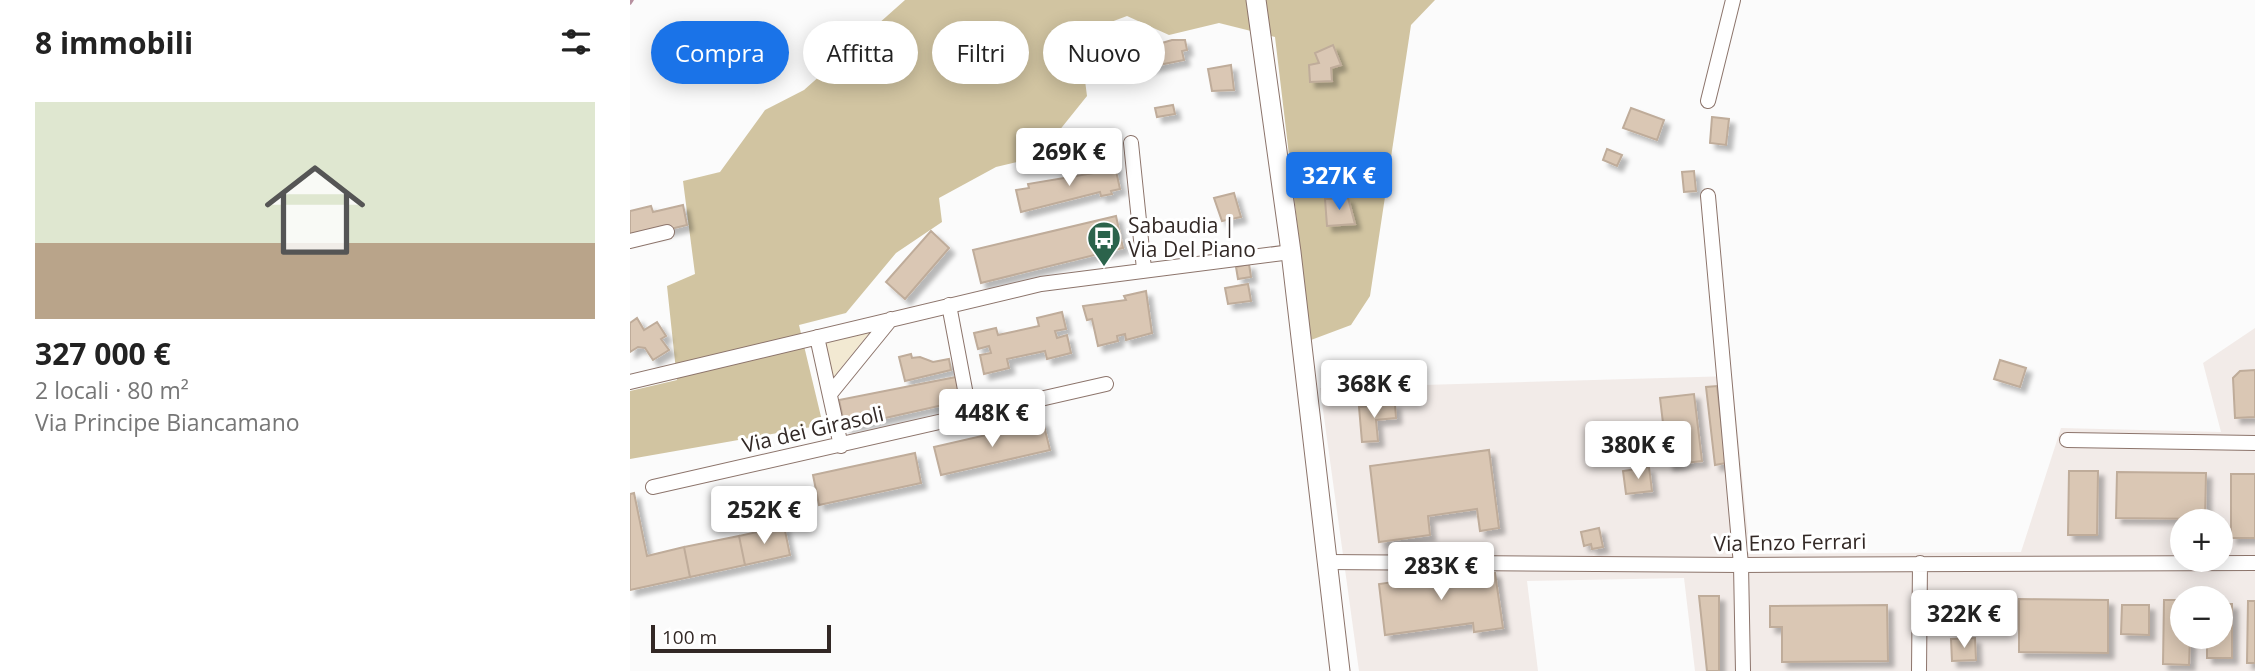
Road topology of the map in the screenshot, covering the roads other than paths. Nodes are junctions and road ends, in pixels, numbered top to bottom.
1 (1256, 0) edge
2 (1733, 0) edge
3 (1708, 101) dead end
4 (1131, 143) dead end
5 (1708, 196) dead end
6 (667, 232) dead end
7 (630, 241) edge
8 (1291, 252) junction
9 (1144, 269) junction
10 (948, 305) junction
11 (891, 319) junction
12 (817, 337) junction
13 (630, 382) edge
14 (1106, 384) dead end
15 (830, 394) junction
16 (970, 416) junction
17 (2067, 440) dead end
18 (2255, 443) edge
19 (841, 446) junction
20 (653, 488) dead end
21 (1326, 562) junction
22 (1920, 563) junction
23 (2255, 563) edge
24 (1741, 565) junction
25 (1340, 671) edge
26 (1743, 671) edge
27 (1919, 671) edge

1 - 8 street
2 - 3 street
4 - 9 street
5 - 24 street
6 - 7 street
8 - 9 street
8 - 21 street
9 - 10 street
10 - 11 street
10 - 16 street
11 - 12 street
11 - 15 street
12 - 13 street
12 - 15 street
14 - 16 street, Via dei Girasoli
15 - 19 street
16 - 19 street, Via dei Girasoli
17 - 18 street
19 - 20 street, Via dei Girasoli
21 - 24 street, Via Enzo Ferrari
21 - 25 street
22 - 23 street, Via Enzo Ferrari
22 - 24 street, Via Enzo Ferrari
22 - 27 street
24 - 26 street

